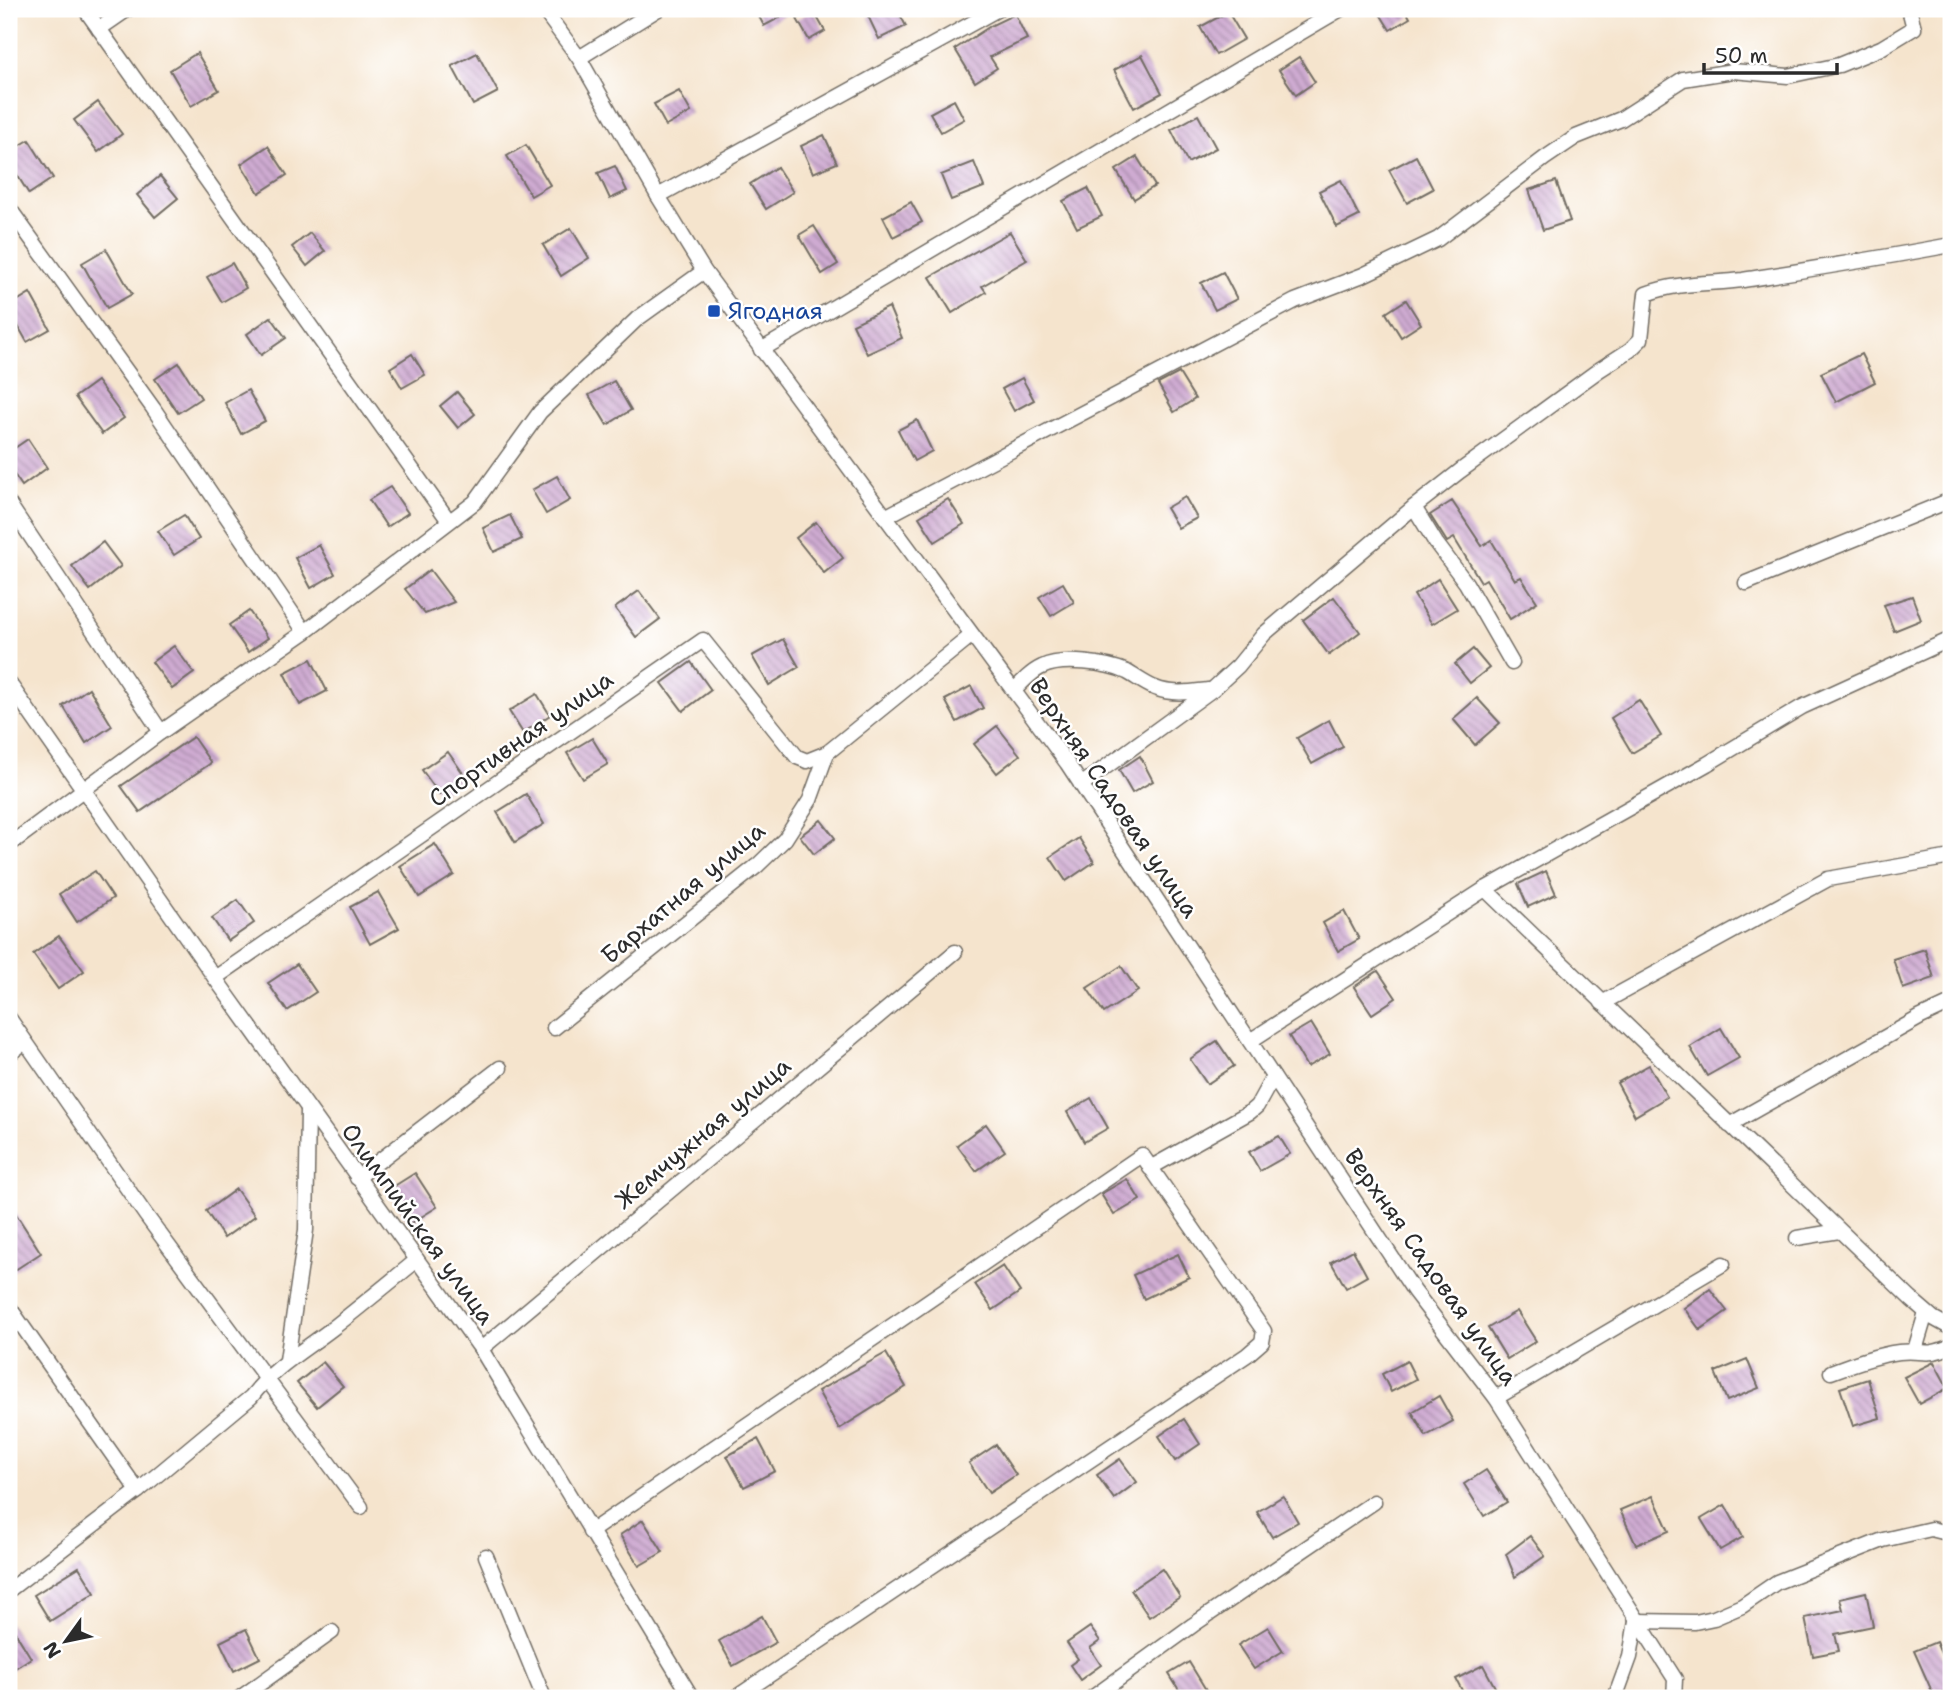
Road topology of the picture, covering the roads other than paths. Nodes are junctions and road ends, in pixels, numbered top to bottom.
1 (85, 9) edge
2 (128, 9) edge
3 (543, 9) edge
4 (658, 9) edge
5 (999, 9) edge
6 (1341, 9) edge
7 (1909, 9) edge
8 (99, 29) junction
9 (579, 58) junction
10 (658, 196) junction
11 (9, 208) edge
12 (1951, 245) edge
13 (704, 271) junction
14 (761, 350) junction
15 (1951, 500) edge
16 (9, 505) edge
17 (1414, 508) junction
18 (885, 517) junction
19 (449, 521) junction
20 (1746, 583) dead end
21 (305, 632) junction
22 (972, 635) junction
23 (1951, 639) edge
24 (1512, 663) dead end
25 (9, 683) edge
26 (1213, 689) junction
27 (1014, 691) junction
28 (161, 732) junction
29 (827, 753) junction
30 (1081, 785) junction
31 (83, 791) junction
32 (9, 845) edge
33 (1951, 857) edge
34 (1485, 889) junction
35 (955, 953) dead end
36 (215, 978) junction
37 (1602, 1003) junction
38 (1951, 1003) edge
39 (9, 1018) edge
40 (554, 1028) dead end
41 (1250, 1041) junction
42 (25, 1042) junction
43 (9, 1054) edge
44 (500, 1068) dead end
45 (1273, 1077) junction
46 (308, 1110) junction
47 (1729, 1125) junction
48 (1150, 1168) junction
49 (357, 1178) junction
50 (1839, 1231) junction
51 (1797, 1238) dead end
52 (417, 1260) junction
53 (1723, 1264) dead end
54 (9, 1307) edge
55 (1926, 1312) junction
56 (1951, 1328) edge
57 (1951, 1346) edge
58 (481, 1349) junction
59 (1915, 1350) junction
60 (287, 1360) junction
61 (1831, 1372) dead end
62 (265, 1377) junction
63 (1496, 1398) junction
64 (138, 1491) junction
65 (1374, 1502) dead end
66 (361, 1507) dead end
67 (590, 1532) junction
68 (1951, 1534) edge
69 (486, 1556) dead end
70 (9, 1590) edge
71 (1636, 1621) junction
72 (332, 1632) dead end
73 (1675, 1679) junction
74 (240, 1698) edge
75 (544, 1698) edge
76 (692, 1698) edge
77 (735, 1698) edge
78 (1092, 1698) edge
79 (1615, 1698) edge
80 (1674, 1698) edge
81 (1686, 1698) edge

1 - 8 street
2 - 8 street
3 - 9 street, Верхняя Садовая улица
4 - 9 street
5 - 10 street
6 - 14 street
7 - 18 street
8 - 19 street
9 - 10 street, Верхняя Садовая улица
10 - 13 street, Верхняя Садовая улица
11 - 21 street
12 - 17 street
13 - 14 street, Верхняя Садовая улица
13 - 19 street
14 - 18 street, Верхняя Садовая улица
15 - 20 street
16 - 28 street
17 - 24 street
17 - 26 street
18 - 22 street, Верхняя Садовая улица
19 - 21 street
21 - 28 street
22 - 27 street, Верхняя Садовая улица
22 - 29 street
23 - 34 street
25 - 31 street, Олимпийская улица
26 - 27 street
26 - 30 street
27 - 30 street, Верхняя Садовая улица
28 - 31 street
29 - 36 street, Спортивная улица
29 - 40 street, Бархатная улица
30 - 41 street, Верхняя Садовая улица
31 - 32 street
31 - 36 street, Олимпийская улица
33 - 37 street
34 - 37 street
34 - 41 street
35 - 58 street, Жемчужная улица
36 - 46 street, Олимпийская улица
37 - 47 street
38 - 47 street
39 - 42 street
41 - 45 street, Верхняя Садовая улица
42 - 43 street
42 - 62 street
44 - 49 street
45 - 48 street
45 - 63 street, Верхняя Садовая улица
46 - 49 street, Олимпийская улица
46 - 60 street
47 - 50 street
48 - 67 street
48 - 77 street
49 - 52 street, Олимпийская улица
50 - 51 street
50 - 55 street
52 - 58 street, Олимпийская улица
52 - 60 street
53 - 63 street
54 - 64 street
55 - 56 street
55 - 59 street
57 - 59 street
58 - 67 street, Олимпийская улица
59 - 61 street
60 - 62 street
62 - 64 street
62 - 66 street
63 - 71 street, Верхняя Садовая улица
64 - 70 street
65 - 78 street
67 - 76 street, Олимпийская улица
68 - 71 street
69 - 75 street
71 - 73 street, Верхняя Садовая улица
71 - 79 street
72 - 74 street
73 - 80 street
73 - 81 street, Верхняя Садовая улица

